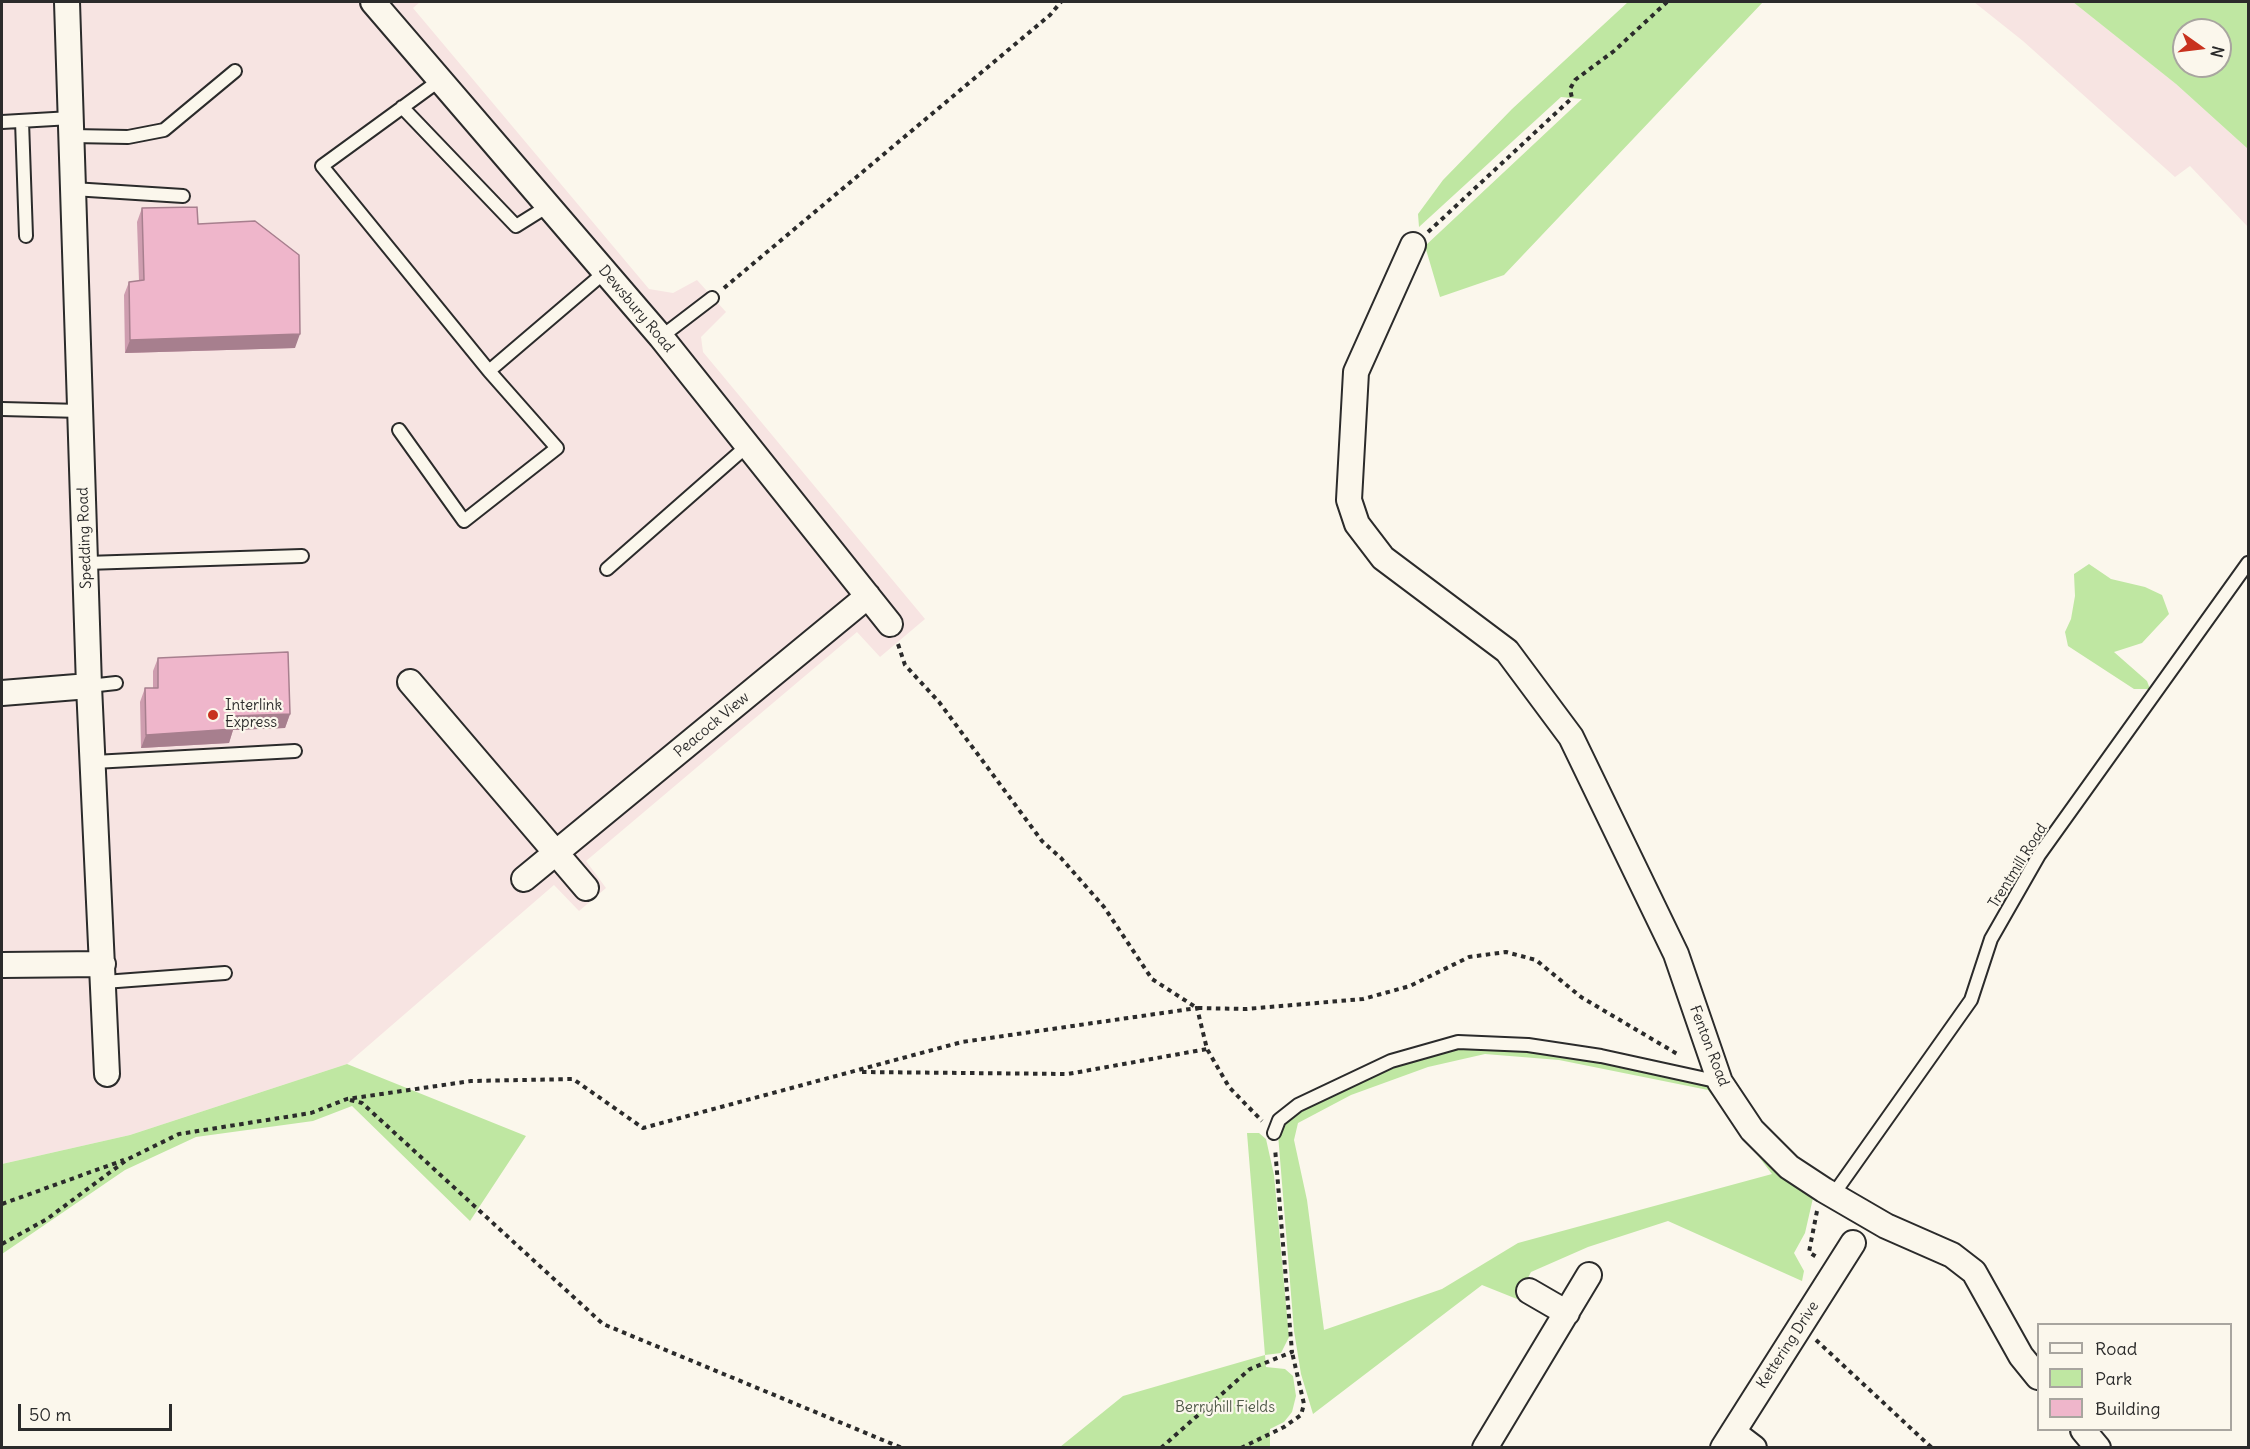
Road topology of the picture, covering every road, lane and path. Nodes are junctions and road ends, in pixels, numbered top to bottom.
1 (67, 2) edge
2 (373, 2) edge
3 (1061, 2) edge
4 (1666, 2) edge
5 (235, 71) dead end
6 (440, 80) junction
7 (402, 107) junction
8 (22, 121) junction
9 (2, 122) edge
10 (71, 127) junction
11 (74, 189) junction
12 (183, 196) dead end
13 (548, 206) junction
14 (26, 236) dead end
15 (1413, 245) joint
16 (605, 272) junction
17 (712, 298) joint
18 (661, 337) junction
19 (489, 371) junction
20 (2, 409) edge
21 (81, 411) junction
22 (399, 430) dead end
23 (747, 446) junction
24 (302, 556) dead end
25 (86, 563) junction
26 (2248, 563) edge
27 (607, 569) dead end
28 (868, 596) junction
29 (890, 624) joint
30 (410, 682) dead end
31 (116, 683) dead end
32 (89, 686) junction
33 (2, 693) edge
34 (295, 752) dead end
35 (94, 762) junction
36 (556, 854) junction
37 (524, 879) dead end
38 (586, 888) dead end
39 (2, 965) edge
40 (103, 973) junction
41 (225, 973) dead end
42 (1197, 1008) junction
43 (1207, 1050) junction
44 (1681, 1057) dead end
45 (857, 1072) junction
46 (107, 1074) dead end
47 (1720, 1082) junction
48 (347, 1099) junction
49 (1274, 1133) junction
50 (128, 1159) junction
51 (1829, 1193) junction
52 (2, 1204) edge
53 (1853, 1243) dead end
54 (2, 1244) edge
55 (1836, 1270) junction
56 (1589, 1275) dead end
57 (1529, 1291) dead end
58 (1567, 1313) junction
59 (1800, 1326) junction
60 (1292, 1352) junction
61 (2037, 1376) edge
62 (2084, 1431) edge
63 (1728, 1440) edge
64 (902, 1448) edge
65 (1161, 1448) edge
66 (1241, 1448) edge
67 (1485, 1448) edge
68 (1754, 1448) edge
69 (1932, 1448) edge
70 (2098, 1448) edge

1 - 10 street, Spedding Road
2 - 6 street, Dewsbury Road
3 - 17 path
4 - 15 path
5 - 10 lane
6 - 7 lane
6 - 13 street, Dewsbury Road
7 - 13 lane
7 - 19 lane
8 - 9 lane
8 - 10 lane
8 - 14 lane
10 - 11 street, Spedding Road
11 - 12 lane
11 - 21 street, Spedding Road
13 - 16 street, Dewsbury Road
15 - 47 street, Fenton Road
16 - 18 street, Dewsbury Road
16 - 19 lane
17 - 18 lane
18 - 23 street, Dewsbury Road
19 - 22 lane
20 - 21 lane
21 - 25 street, Spedding Road
23 - 27 lane
23 - 28 street, Dewsbury Road
24 - 25 lane
25 - 32 street, Spedding Road
26 - 51 lane, Trentmill Road
28 - 29 street, Dewsbury Road
28 - 36 street, Peacock View
29 - 42 path
30 - 36 street
31 - 32 lane
32 - 33 street
32 - 35 street, Spedding Road
34 - 35 lane
35 - 40 street, Spedding Road
36 - 37 street, Peacock View
36 - 38 street
39 - 40 street
40 - 41 lane
40 - 46 street, Spedding Road
42 - 43 path
42 - 44 path
42 - 45 path
43 - 45 path
43 - 49 path
45 - 48 path
47 - 49 lane
47 - 51 street, Fenton Road
48 - 50 path
48 - 64 path
49 - 60 path
50 - 52 path
50 - 54 path
51 - 55 path
51 - 61 street, Fenton Road
53 - 55 street, Kettering Drive
55 - 59 street, Kettering Drive
56 - 58 street
57 - 58 street
58 - 67 street
59 - 63 street, Kettering Drive
59 - 69 path
60 - 65 path
60 - 66 path
62 - 70 street
63 - 68 street

